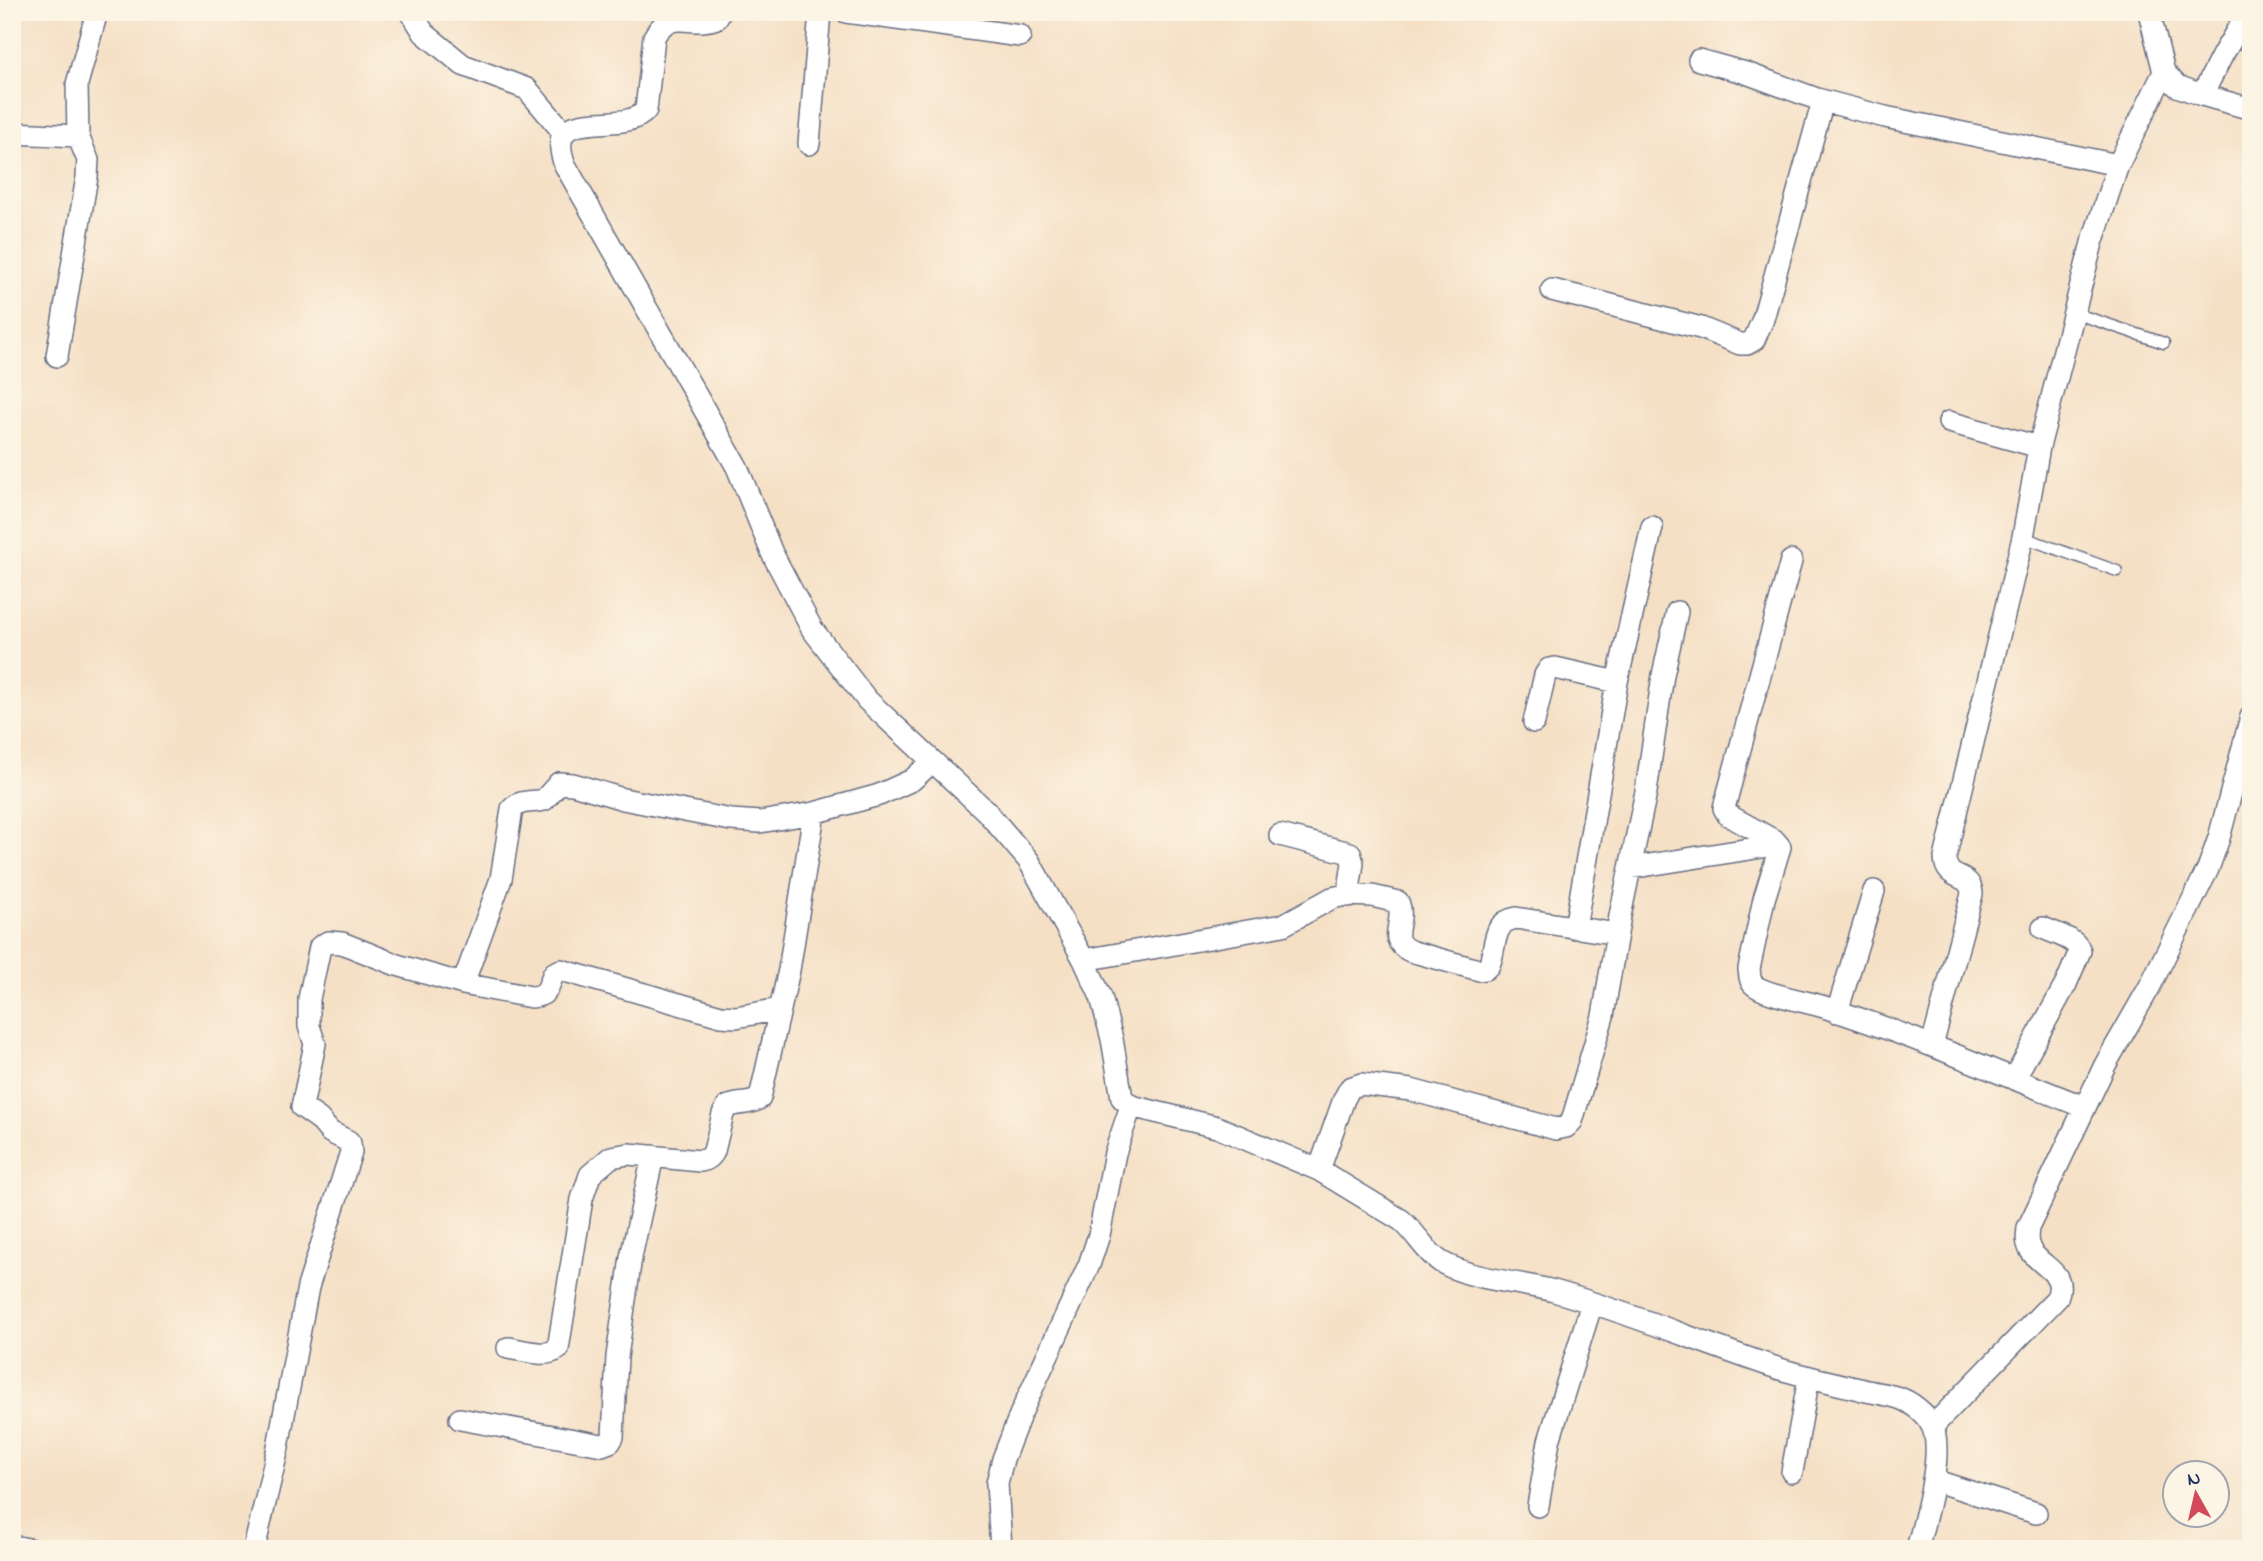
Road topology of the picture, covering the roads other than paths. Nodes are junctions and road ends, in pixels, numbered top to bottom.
1 (97, 12) edge
2 (411, 12) edge
3 (720, 12) edge
4 (820, 12) edge
5 (846, 12) edge
6 (2149, 12) edge
7 (2248, 12) edge
8 (964, 20) edge
9 (1020, 36) dead end
10 (1699, 60) dead end
11 (2164, 72) junction
12 (2202, 95) junction
13 (1824, 101) junction
14 (2251, 109) edge
15 (12, 133) edge
16 (564, 133) junction
17 (78, 136) junction
18 (809, 144) dead end
19 (2118, 165) junction
20 (1552, 289) dead end
21 (2074, 313) junction
22 (2164, 343) dead end
23 (57, 356) dead end
24 (1949, 422) dead end
25 (2039, 447) junction
26 (1652, 527) dead end
27 (2023, 537) junction
28 (1791, 561) dead end
29 (2117, 571) dead end
30 (1677, 612) dead end
31 (1616, 682) junction
32 (2251, 717) edge
33 (1534, 722) dead end
34 (932, 761) junction
35 (814, 813) junction
36 (1280, 835) dead end
37 (1775, 841) junction
38 (1630, 868) junction
39 (1874, 891) dead end
40 (1348, 896) junction
41 (1575, 928) junction
42 (2042, 928) dead end
43 (1617, 934) junction
44 (1084, 960) junction
45 (463, 984) junction
46 (780, 1009) junction
47 (1837, 1012) junction
48 (1931, 1046) junction
49 (2014, 1079) junction
50 (1131, 1106) junction
51 (2084, 1107) junction
52 (653, 1156) junction
53 (1319, 1170) junction
54 (1592, 1303) junction
55 (508, 1348) dead end
56 (1809, 1377) junction
57 (460, 1419) dead end
58 (1933, 1426) junction
59 (1792, 1472) dead end
60 (1933, 1480) junction
61 (1538, 1506) dead end
62 (2036, 1513) dead end
63 (12, 1546) edge
64 (29, 1549) edge
65 (254, 1549) edge
66 (1001, 1549) edge
67 (1917, 1549) edge

1 - 17 street
2 - 16 street
3 - 16 street
4 - 18 street
5 - 8 street
6 - 11 street
7 - 12 street
8 - 9 street
10 - 13 street
11 - 12 street
11 - 19 street
12 - 14 street
13 - 19 street
13 - 20 street
15 - 17 street
16 - 34 street
17 - 23 street
19 - 21 street
21 - 22 lane
21 - 25 street
24 - 25 street
25 - 27 street
26 - 31 street
27 - 29 lane
27 - 48 street
28 - 37 street
30 - 38 street
31 - 33 street
31 - 41 street
32 - 51 street
34 - 35 street
34 - 44 street
35 - 45 street
35 - 46 street
36 - 40 street
37 - 38 street
37 - 47 street
38 - 43 street
39 - 47 street
40 - 41 street
40 - 44 street
41 - 43 street
42 - 49 street
43 - 53 street
44 - 50 street
45 - 46 street
45 - 65 street
46 - 52 street
47 - 48 street
48 - 49 street
49 - 51 street
50 - 53 street
50 - 66 street
51 - 58 street
52 - 55 street
52 - 57 street
53 - 54 street
54 - 56 street
54 - 61 street
56 - 58 street
56 - 59 street
58 - 60 street
60 - 62 street
60 - 67 street
63 - 64 street

